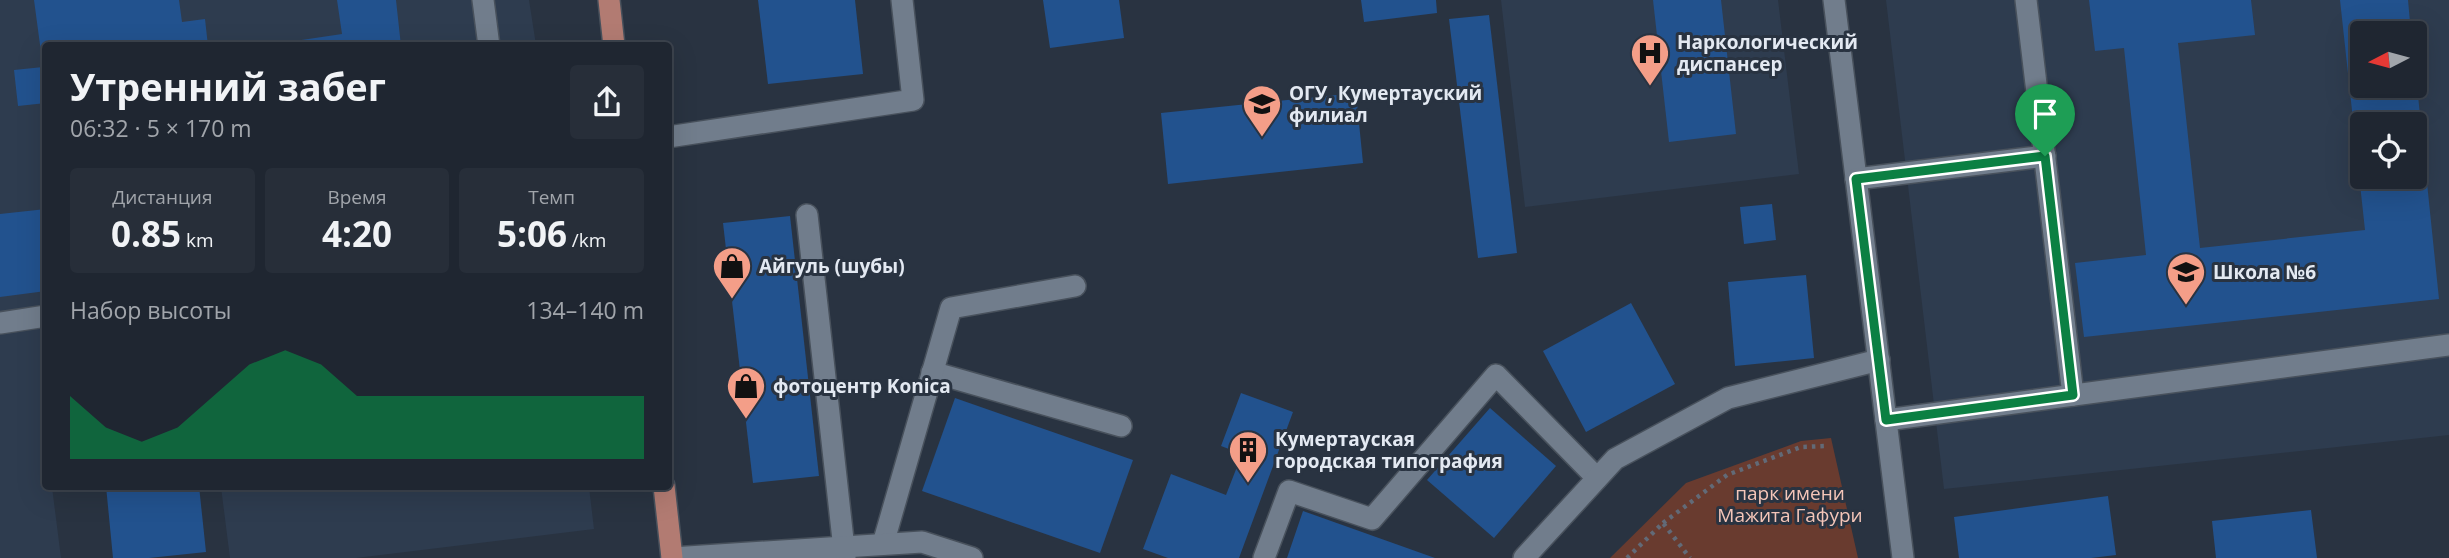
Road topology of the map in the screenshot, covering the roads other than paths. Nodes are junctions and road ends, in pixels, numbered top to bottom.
1 (483, 0) edge
2 (609, 0) edge
3 (902, 0) edge
4 (1835, 0) edge
5 (2026, 0) edge
6 (488, 42) edge
7 (614, 42) edge
8 (672, 136) edge
9 (2045, 156) junction
10 (1856, 179) junction
11 (807, 215) dead end
12 (1075, 286) dead end
13 (42, 317) edge
14 (0, 323) edge
15 (2449, 345) edge
16 (1879, 360) junction
17 (932, 372) junction
18 (2073, 395) junction
19 (1886, 420) junction
20 (1121, 426) dead end
21 (1597, 478) junction
22 (664, 490) edge
23 (883, 544) junction
24 (845, 552) edge
25 (672, 558) edge
26 (972, 558) edge
27 (1264, 558) edge
28 (1524, 558) edge
29 (1903, 558) edge

1 - 6 street
2 - 7 main road
3 - 8 street
4 - 10 street
5 - 9 street
9 - 10 street
9 - 18 street
10 - 16 street
11 - 24 street
12 - 17 street
13 - 14 street
15 - 18 street
16 - 19 street
16 - 21 street
17 - 20 street
17 - 23 street
18 - 19 street
19 - 29 street
21 - 27 street
21 - 28 street
22 - 25 main road
23 - 24 street
23 - 26 street
24 - 25 street

